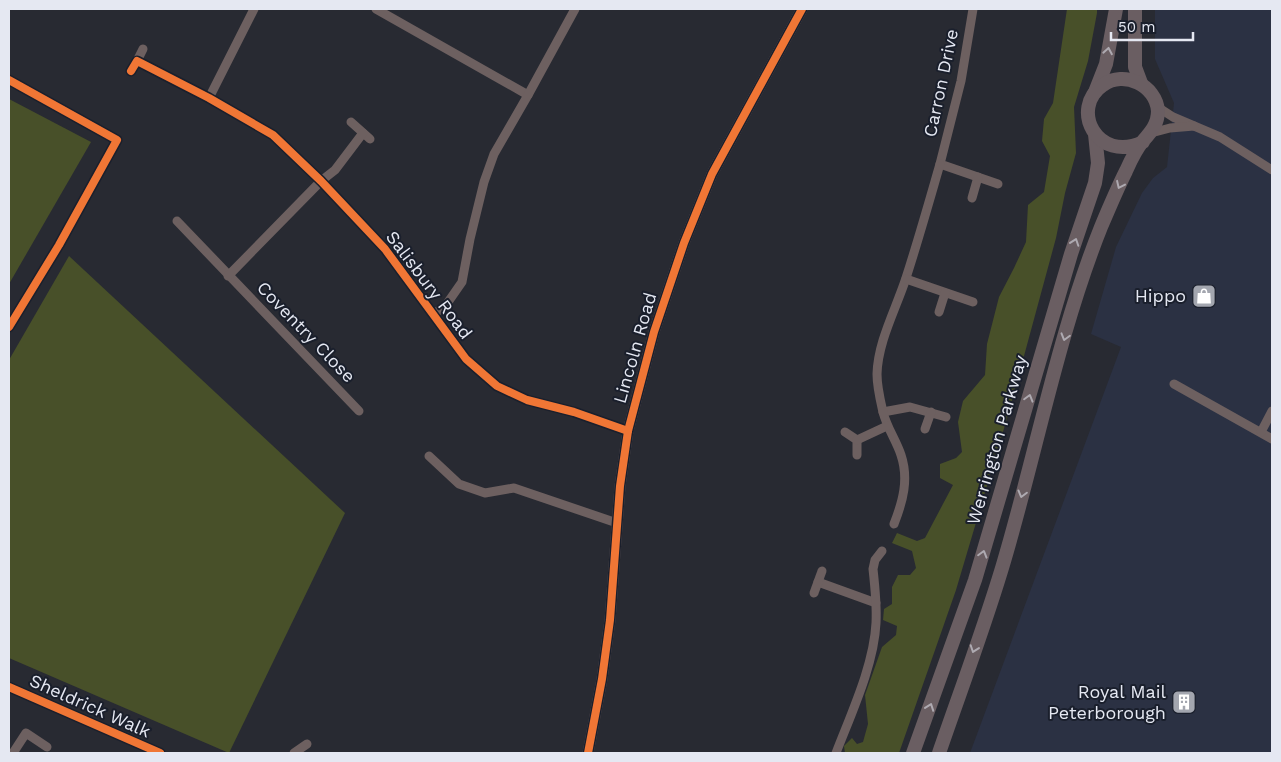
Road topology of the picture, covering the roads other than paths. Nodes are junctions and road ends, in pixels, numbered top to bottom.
1 (254, 9) edge
2 (376, 9) edge
3 (575, 9) edge
4 (802, 9) edge
5 (973, 9) edge
6 (1116, 9) edge
7 (1135, 9) edge
8 (143, 49) dead end
9 (137, 61) junction
10 (130, 71) dead end
11 (1141, 83) junction
12 (1095, 92) junction
13 (528, 95) junction
14 (209, 98) junction
15 (1156, 106) junction
16 (351, 122) dead end
17 (1196, 126) junction
18 (1095, 134) junction
19 (1147, 138) junction
20 (940, 164) junction
21 (1272, 170) edge
22 (978, 177) junction
23 (321, 181) junction
24 (998, 184) dead end
25 (972, 198) dead end
26 (177, 221) dead end
27 (228, 276) junction
28 (906, 279) junction
29 (945, 292) junction
30 (973, 302) dead end
31 (939, 312) dead end
32 (434, 314) junction
33 (1174, 384) dead end
34 (359, 411) dead end
35 (1272, 411) edge
36 (883, 412) junction
37 (930, 412) junction
38 (946, 417) dead end
39 (887, 426) junction
40 (925, 429) dead end
41 (628, 431) junction
42 (845, 432) dead end
43 (1260, 432) junction
44 (1272, 439) edge
45 (857, 440) junction
46 (857, 455) dead end
47 (429, 456) dead end
48 (618, 523) junction
49 (894, 524) dead end
50 (882, 551) dead end
51 (822, 572) dead end
52 (818, 582) junction
53 (814, 593) dead end
54 (876, 603) junction
55 (307, 744) dead end
56 (47, 747) dead end
57 (12, 753) edge
58 (294, 753) edge
59 (588, 753) edge
60 (836, 753) edge
61 (913, 753) edge
62 (939, 753) edge

1 - 14 street
2 - 13 street
3 - 13 street
4 - 41 street, Lincoln Road
5 - 20 street, Carron Drive
12 -> 6 highway
7 - 11 highway
8 - 9 street
9 - 10 street
9 - 14 street, Salisbury Road
11 - 12 highway
11 - 15 highway
12 - 18 highway
13 - 32 street
14 - 23 street, Salisbury Road
15 - 17 street
15 - 19 highway
16 - 23 street
17 - 19 street
17 - 21 street
18 - 19 highway
61 -> 18 highway, Werrington Parkway
19 -> 62 highway
20 - 22 street, Carron Drive
20 - 28 street, Carron Drive
22 - 24 street, Carron Drive
22 - 25 street
23 - 27 street
23 - 32 street, Salisbury Road
26 - 27 street, Coventry Close
27 - 34 street, Coventry Close
28 - 29 street
28 - 36 street, Carron Drive
29 - 30 street
29 - 31 street
32 - 41 street, Salisbury Road
33 - 43 street
35 - 43 street
36 - 37 street
36 - 39 street, Carron Drive
37 - 38 street
37 - 40 street
39 - 45 street
39 - 49 street, Carron Drive
41 - 48 street, Lincoln Road
42 - 45 street
43 - 44 street
45 - 46 street
47 - 48 street
48 - 59 street, Lincoln Road
50 - 54 street
51 - 52 street
52 - 53 street
52 - 54 street
54 - 60 street
55 - 58 street
56 - 57 street

